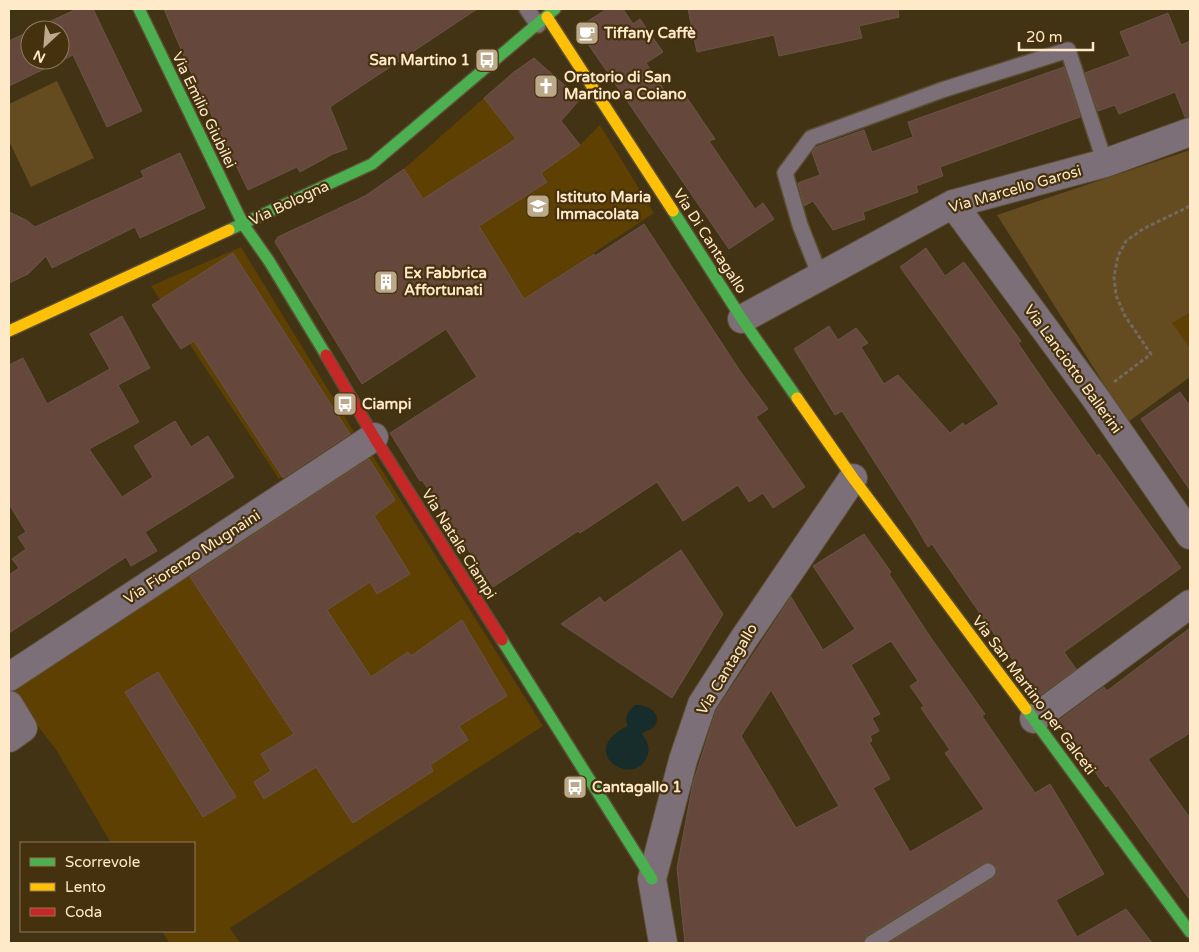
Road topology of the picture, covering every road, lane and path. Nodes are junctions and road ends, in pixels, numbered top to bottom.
1 (139, 9) edge
2 (527, 9) edge
3 (547, 17) edge
4 (1190, 132) edge
5 (1105, 163) junction
6 (954, 204) junction
7 (1190, 206) edge
8 (243, 224) junction
9 (820, 276) junction
10 (742, 319) junction
11 (9, 331) edge
12 (1094, 396) junction
13 (374, 437) junction
14 (853, 478) junction
15 (1190, 535) edge
16 (1190, 604) edge
17 (9, 677) edge
18 (9, 705) edge
19 (1034, 719) junction
20 (9, 738) edge
21 (988, 871) dead end
22 (652, 879) junction
23 (1190, 932) edge
24 (663, 943) edge
25 (872, 943) edge

1 - 8 street, Via Emilio Giubilei
2 - 3 lane
3 - 8 street, Via Bologna
3 - 10 street, Via Di Cantagallo
4 - 5 street, Via Marcello Garosi
5 - 6 street, Via Marcello Garosi
5 - 9 lane
6 - 9 street, Via Marcello Garosi
6 - 12 street, Via Lanciotto Ballerini
7 - 12 path
8 - 11 street, Via Bologna
8 - 13 street, Via Natale Ciampi
9 - 10 street, Via Marcello Garosi
10 - 14 street, Via Di Cantagallo
12 - 15 street, Via Lanciotto Ballerini
13 - 17 street, Via Fiorenzo Mugnaini
13 - 22 street, Via Natale Ciampi
14 - 19 street, Via San Martino per Galceti
14 - 22 street, Via Cantagallo
16 - 19 street
18 - 20 street
19 - 23 street, Via San Martino per Galceti
21 - 25 lane
22 - 24 street, Via Cantagallo

